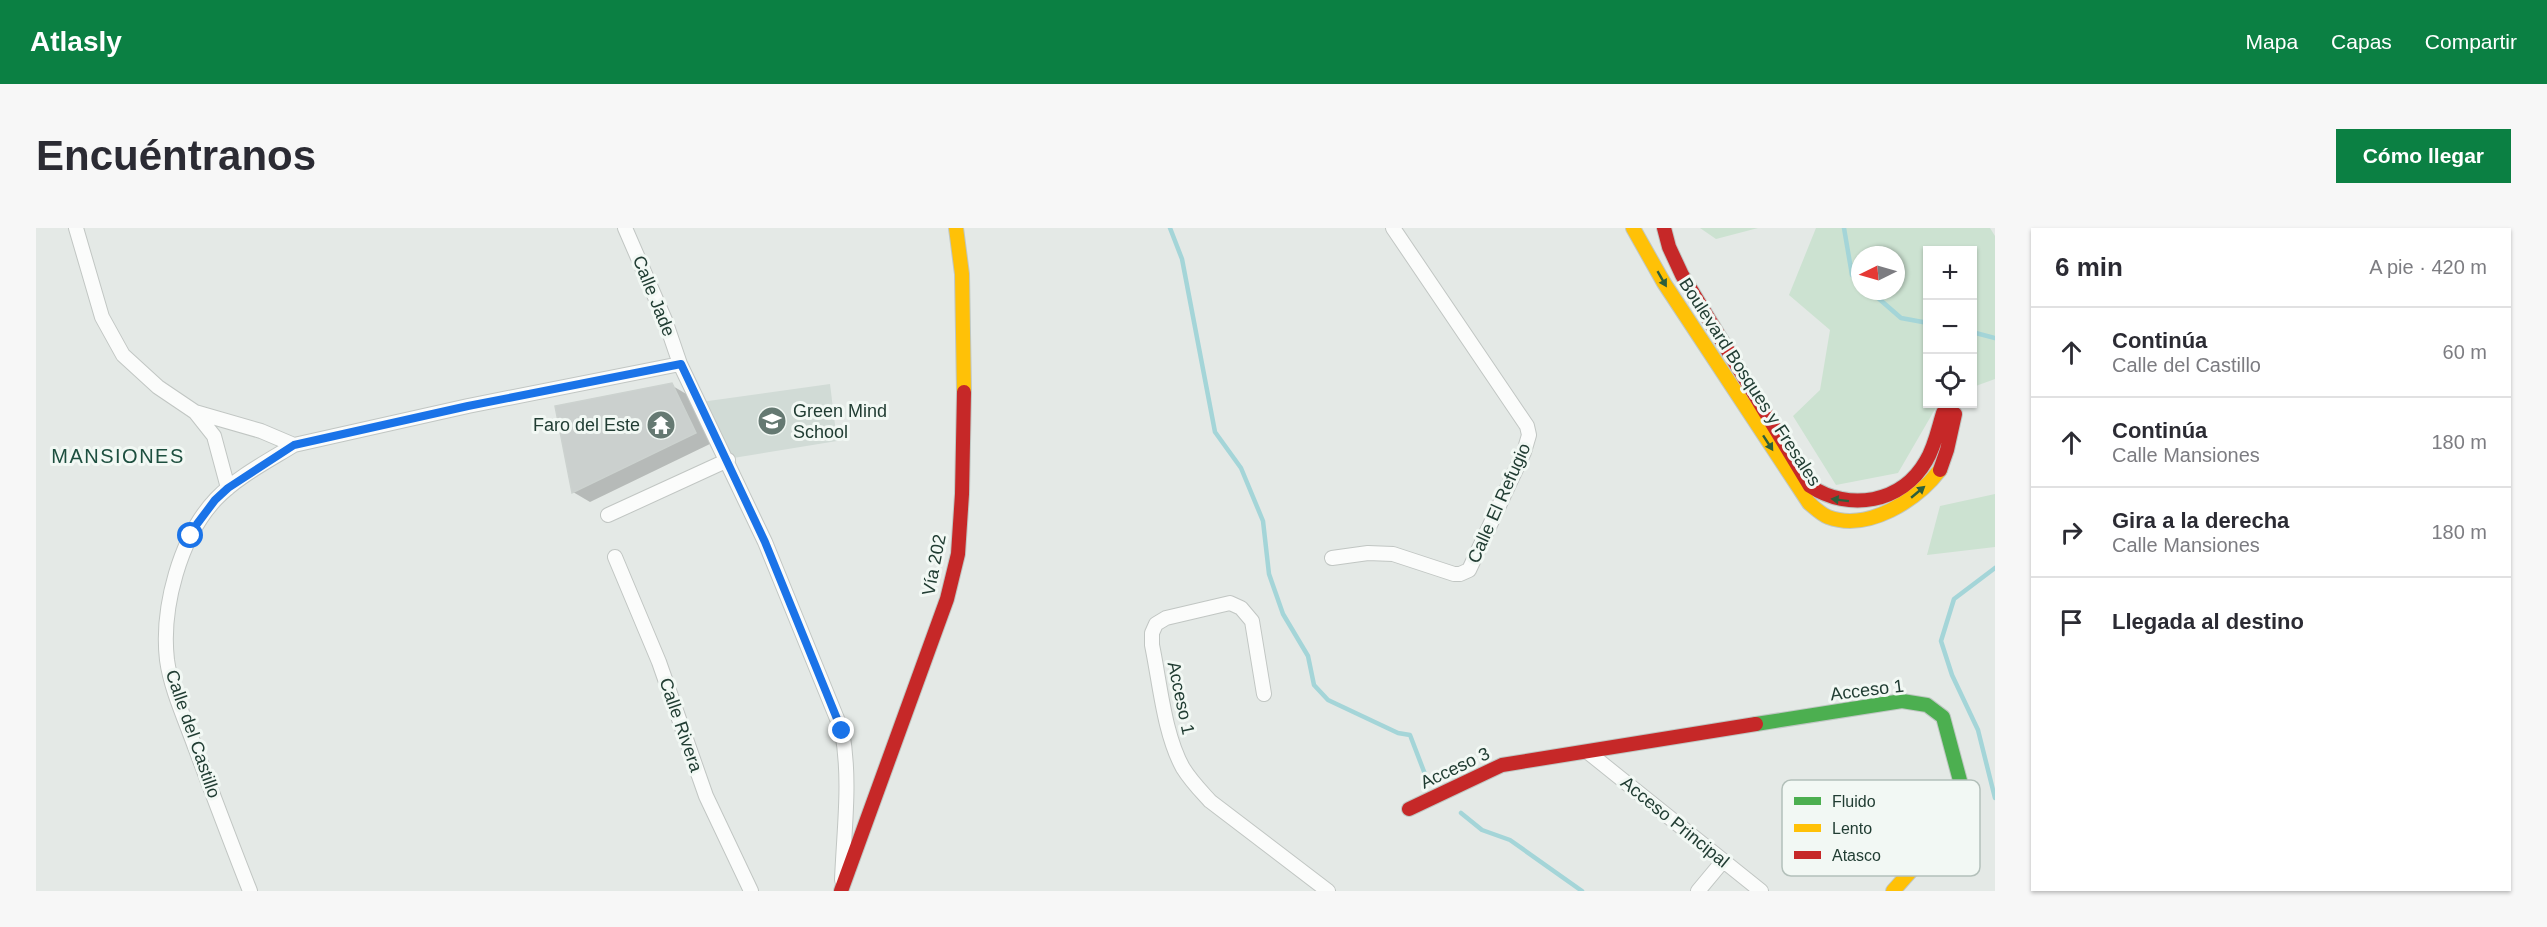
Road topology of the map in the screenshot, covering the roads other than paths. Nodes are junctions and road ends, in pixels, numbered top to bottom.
1 (76, 228) edge
2 (625, 228) edge
3 (956, 228) edge
4 (1394, 228) edge
5 (1633, 228) edge
6 (1664, 228) edge
7 (681, 364) junction
8 (195, 412) junction
9 (294, 445) junction
10 (728, 460) junction
11 (228, 488) junction
12 (608, 515) dead end
13 (615, 557) dead end
14 (1332, 558) dead end
15 (1264, 694) dead end
16 (1589, 753) junction
17 (1959, 780) edge
18 (1409, 809) dead end
19 (1723, 861) junction
20 (1906, 876) edge
21 (250, 891) edge
22 (751, 891) edge
23 (841, 891) edge
24 (1328, 891) edge
25 (1698, 891) edge
26 (1761, 891) edge
27 (1893, 891) edge

1 - 8 street
2 - 7 street, Calle Jade
3 - 23 street, Vía 202
4 - 14 street, Calle El Refugio
5 -> 6 street, Boulevard Bosques y Fresales
7 - 9 street
7 - 10 street, Calle Jade
8 - 9 street
8 - 11 street
9 - 11 street, Calle del Castillo
10 - 12 street
10 - 23 street, Calle Jade
11 - 21 street, Calle del Castillo
13 - 22 street, Calle Rivera
15 - 24 street, Acceso 1
16 - 17 street, Acceso 1
16 - 18 street, Acceso 3
16 - 19 street, Acceso Principal
19 - 25 street
19 - 26 street, Acceso Principal
20 - 27 street, Acceso 1

